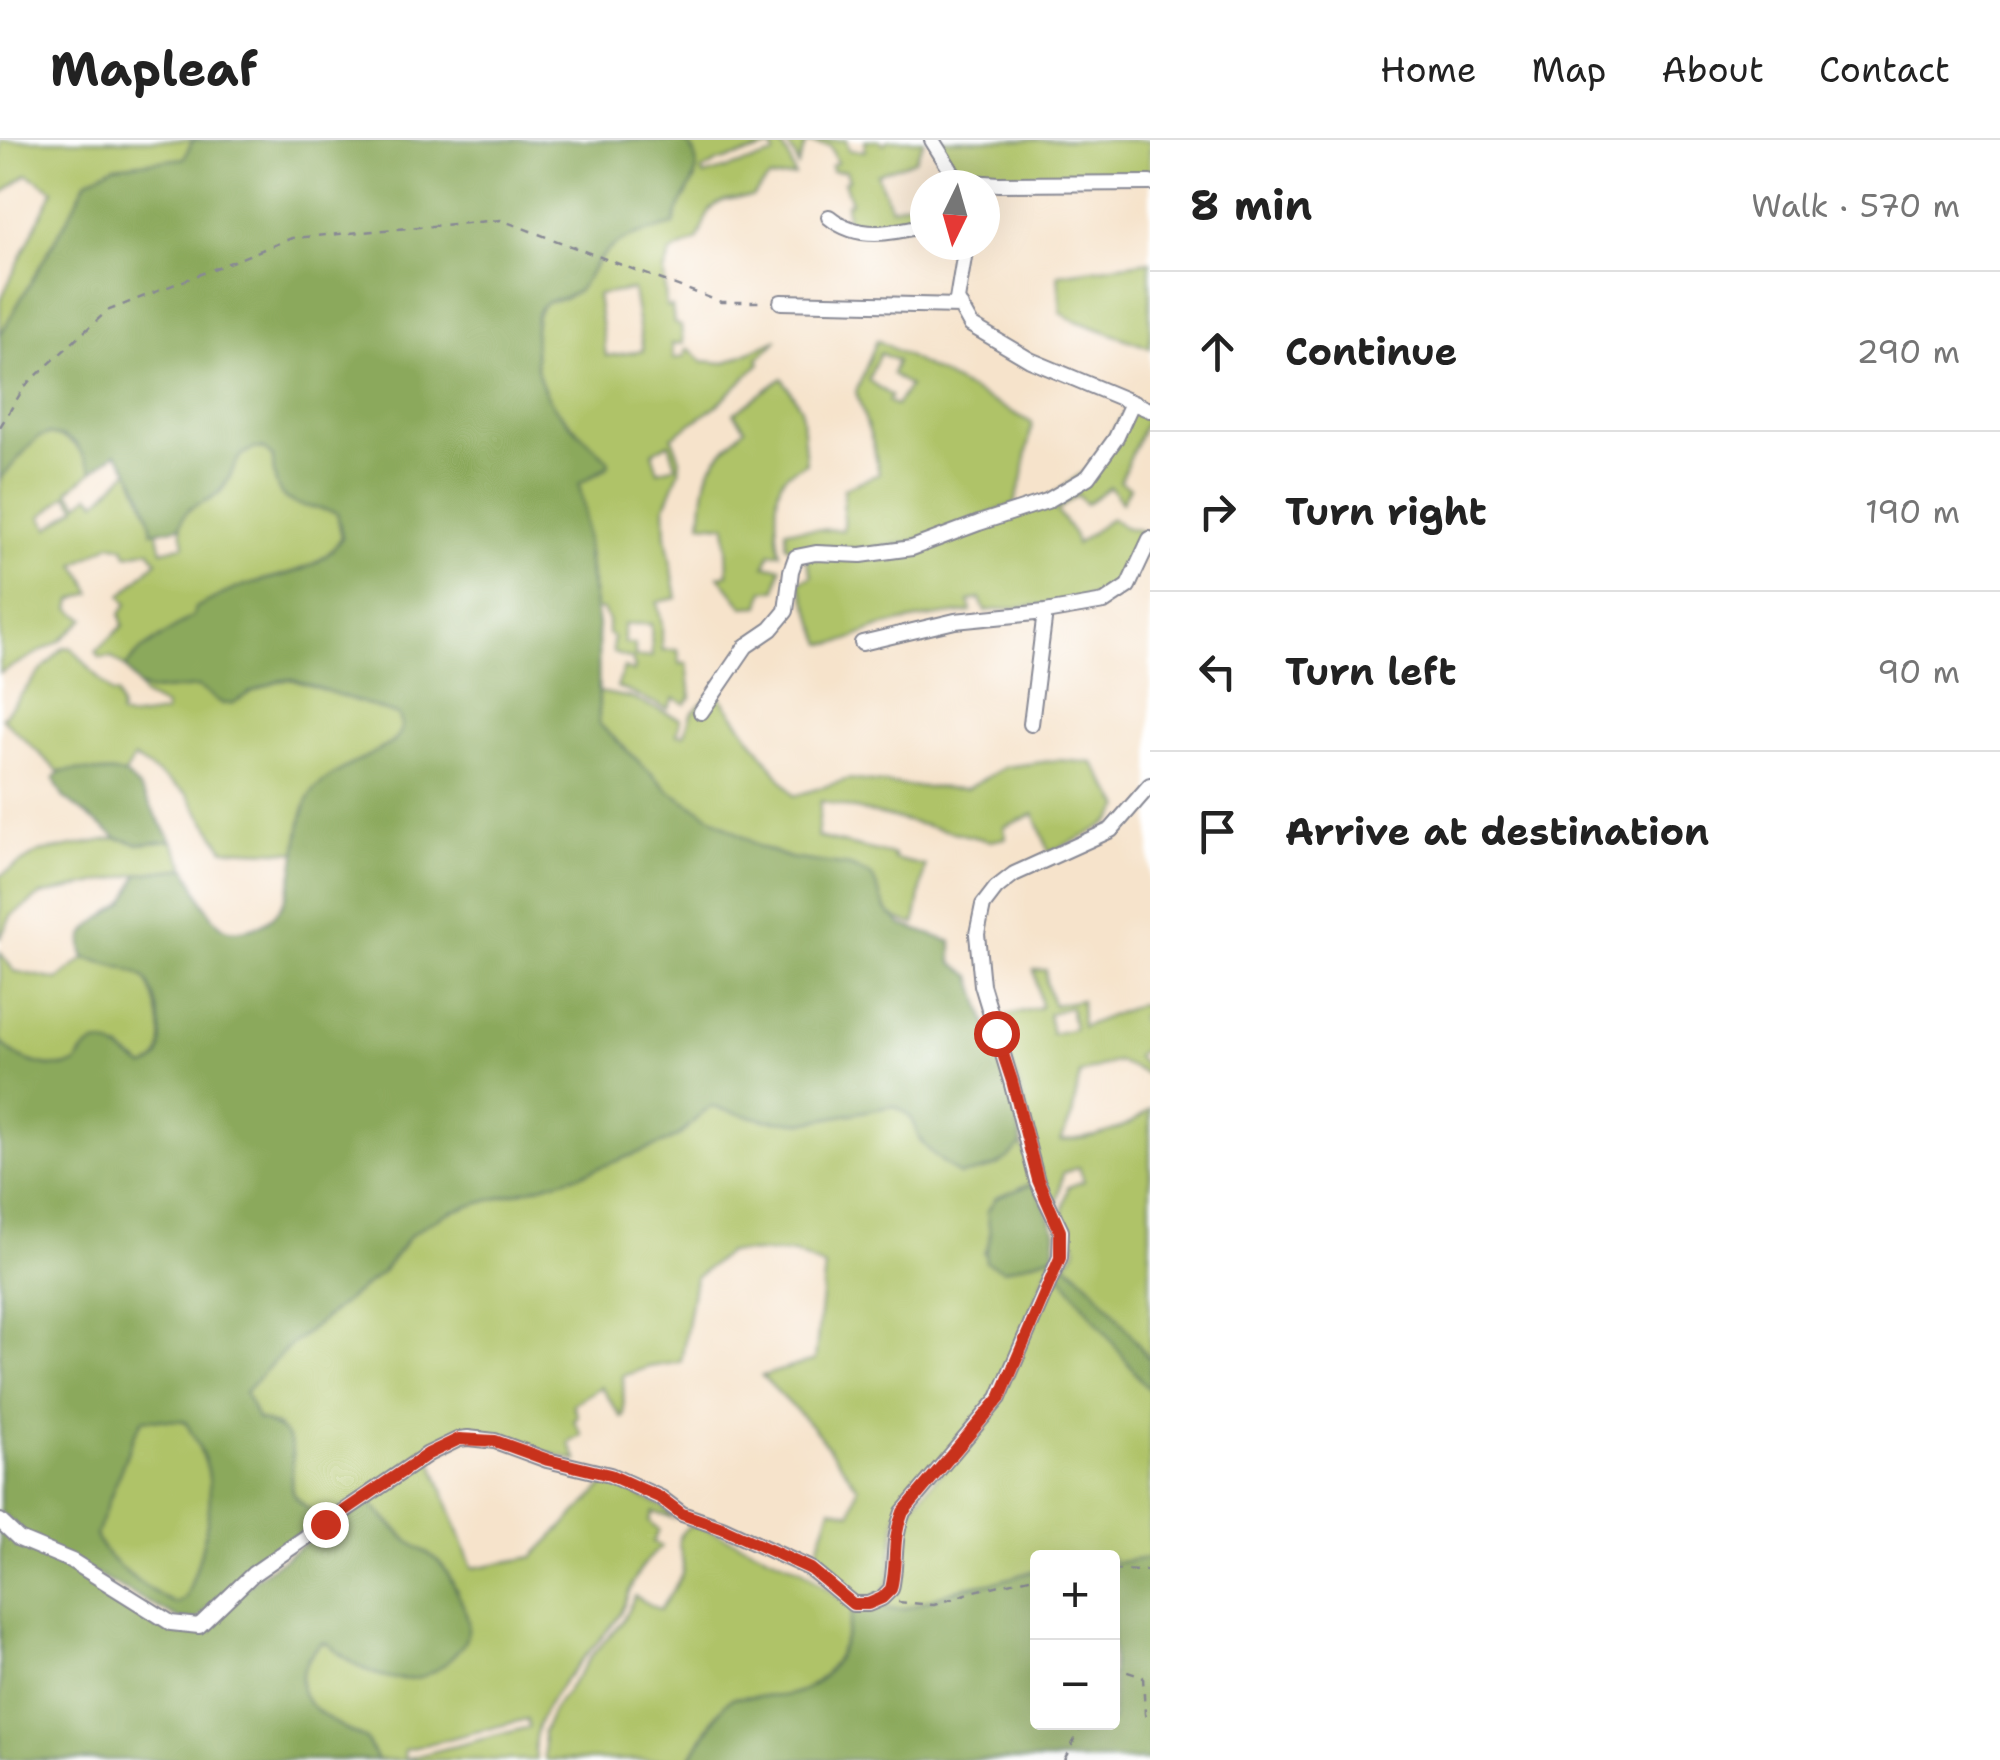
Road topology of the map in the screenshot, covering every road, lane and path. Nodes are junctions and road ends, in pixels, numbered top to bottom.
1 (932, 140) edge
2 (951, 170) edge
3 (1150, 183) edge
4 (1000, 184) edge
5 (829, 217) dead end
6 (910, 228) edge
7 (964, 260) edge
8 (781, 302) joint
9 (961, 306) junction
10 (1132, 403) junction
11 (1150, 410) edge
12 (0, 426) edge
13 (1150, 539) edge
14 (1045, 612) junction
15 (862, 642) dead end
16 (701, 712) dead end
17 (1030, 724) dead end
18 (1150, 785) edge
19 (0, 1521) edge
20 (1120, 1570) edge
21 (1150, 1571) edge
22 (1030, 1578) edge
23 (878, 1600) junction
24 (1120, 1670) edge
25 (1150, 1723) edge
26 (1080, 1730) edge
27 (1064, 1760) edge

1 - 2 street
3 - 4 street
5 - 6 street
7 - 9 street
8 - 9 street
8 - 12 path
9 - 10 street
10 - 11 street
10 - 16 street
13 - 14 street
14 - 15 street
14 - 17 street
18 - 23 street
19 - 23 street
20 - 21 path
22 - 23 path
24 - 25 path
26 - 27 path

